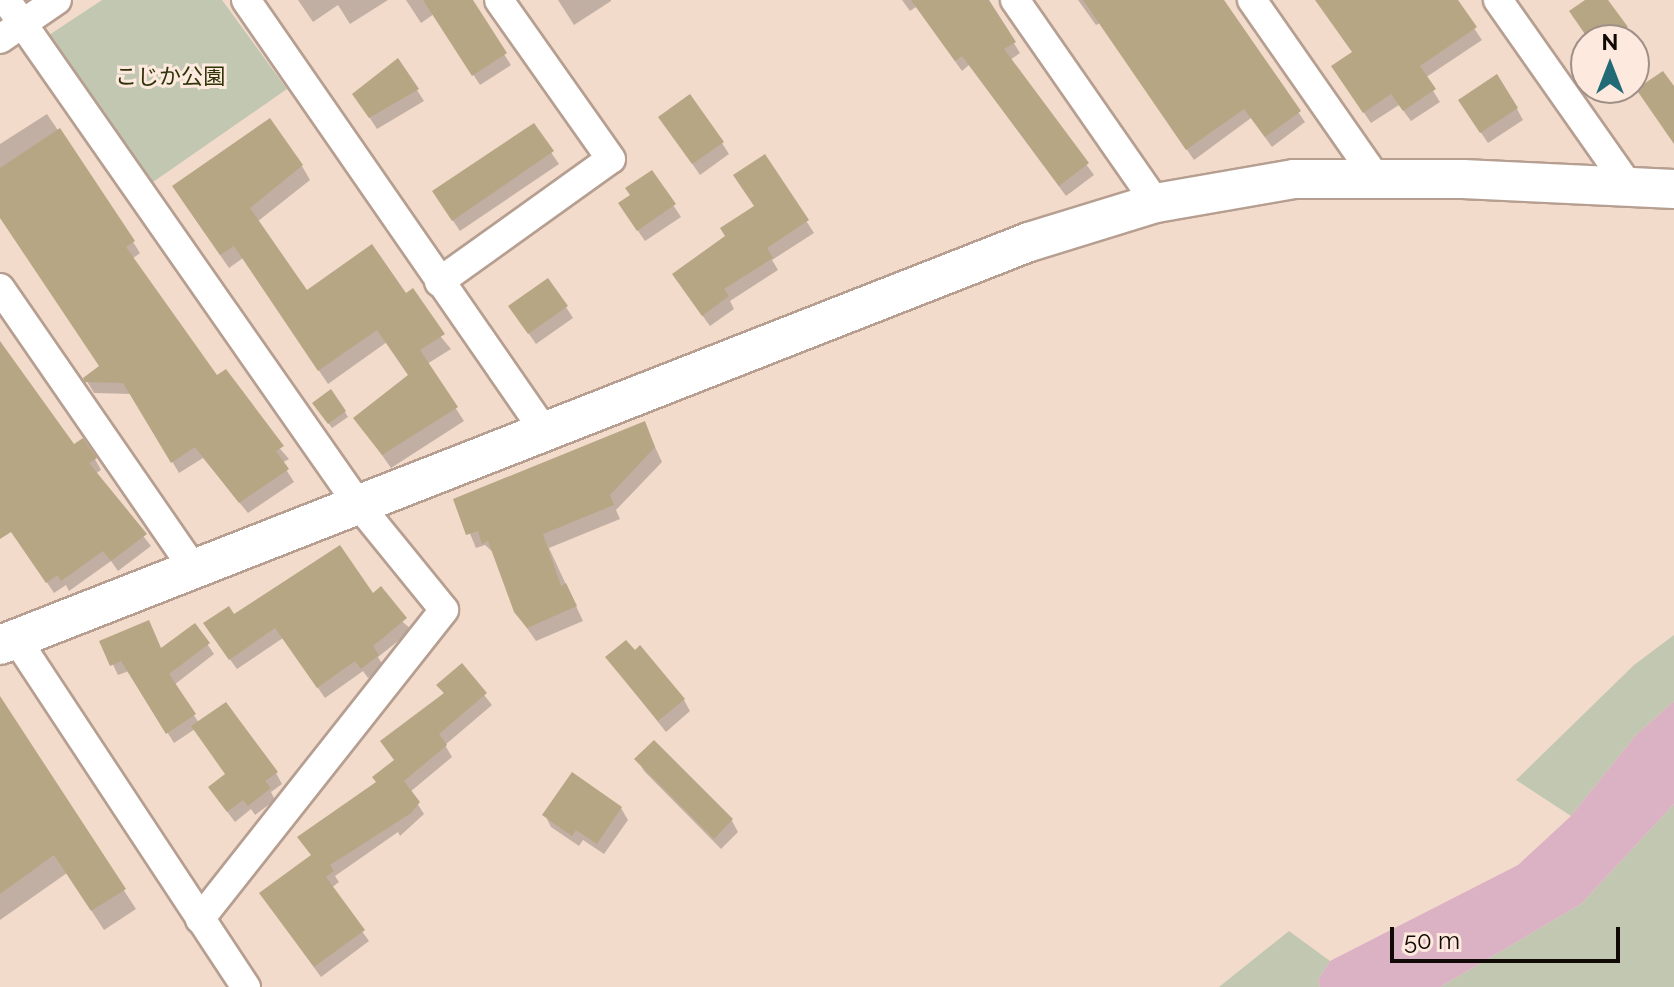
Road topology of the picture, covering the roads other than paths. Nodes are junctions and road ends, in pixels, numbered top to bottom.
1 (57, 0) edge
2 (246, 0) edge
3 (499, 0) edge
4 (1015, 0) edge
5 (1252, 0) edge
6 (1498, 0) edge
7 (10, 21) edge
8 (1376, 178) junction
9 (1628, 185) junction
10 (1674, 189) edge
11 (1156, 203) junction
12 (439, 282) junction
13 (0, 288) edge
14 (545, 432) junction
15 (358, 504) junction
16 (194, 569) junction
17 (6, 633) edge
18 (200, 919) junction
19 (246, 987) edge

1 - 7 street
2 - 12 street
3 - 12 street
4 - 11 street
5 - 8 street
6 - 9 street
7 - 15 street
8 - 9 street
8 - 11 street
9 - 10 street
11 - 14 street
12 - 14 street
13 - 16 street
14 - 15 street
15 - 16 street
15 - 18 street
16 - 17 street
17 - 18 street
18 - 19 street

